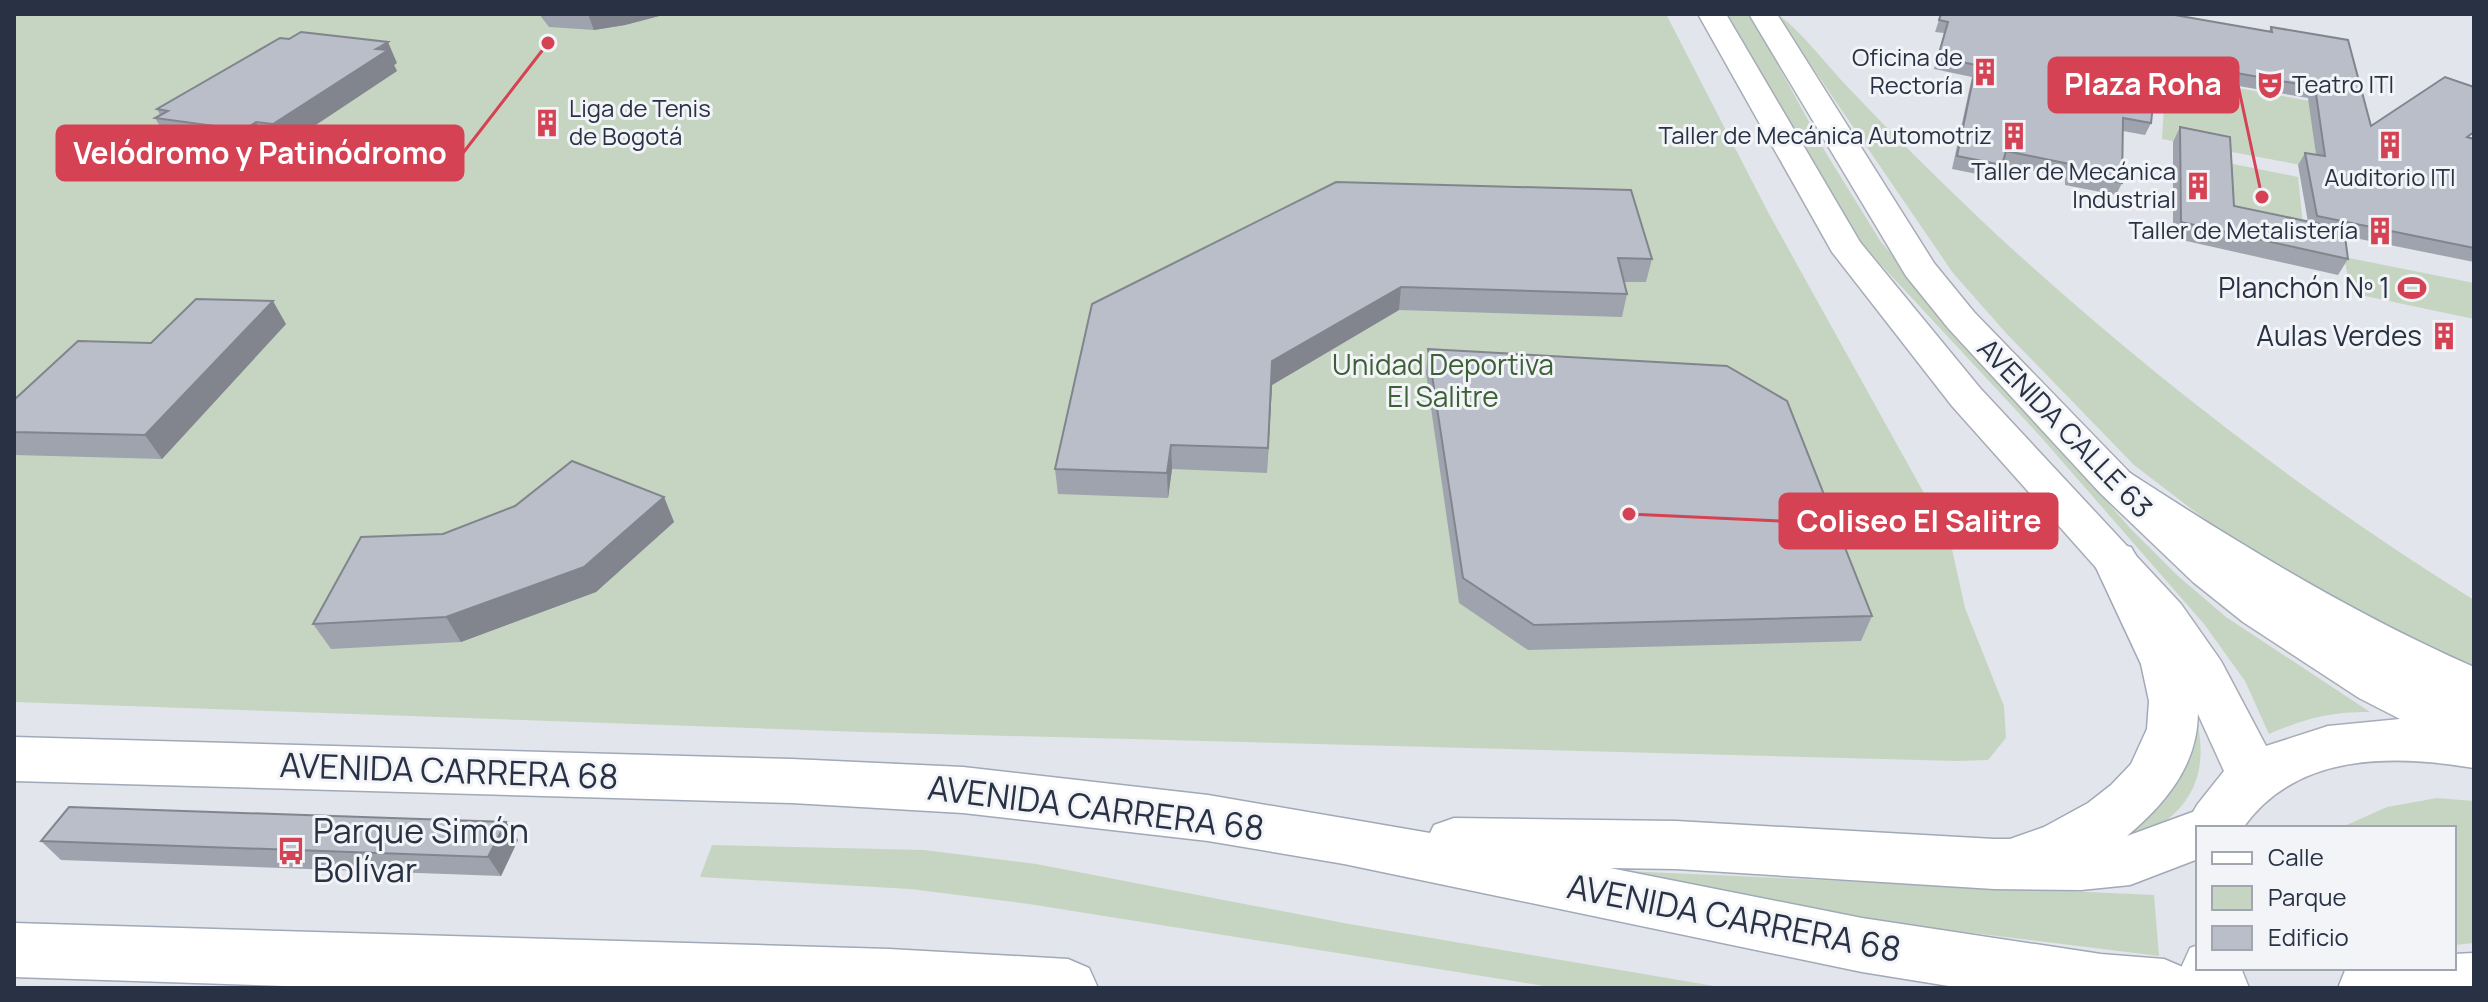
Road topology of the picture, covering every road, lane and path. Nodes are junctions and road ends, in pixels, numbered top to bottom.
1 (1712, 14) edge
2 (1763, 14) edge
3 (2115, 483) junction
4 (2115, 559) junction
5 (2474, 689) edge
6 (2474, 733) edge
7 (2474, 747) edge
8 (14, 759) edge
9 (2254, 778) junction
10 (2213, 826) edge
11 (2196, 835) edge
12 (1344, 840) junction
13 (1994, 864) junction
14 (14, 950) edge
15 (2474, 981) edge
16 (911, 982) edge
17 (1068, 988) edge
18 (2164, 988) edge
19 (2368, 988) edge

1 - 4 main road, AVENIDA CALLE 63
2 - 3 main road, AVENIDA CALLE 63
3 - 5 main road
3 - 6 main road, AVENIDA CALLE 63
4 - 9 main road, AVENIDA CALLE 63
4 - 13 main road
7 - 9 main road
8 - 12 main road, AVENIDA CARRERA 68
9 - 10 main road
11 - 13 main road
12 - 13 main road
12 - 18 main road, AVENIDA CARRERA 68
14 - 16 main road
15 - 19 main road
16 - 17 main road

